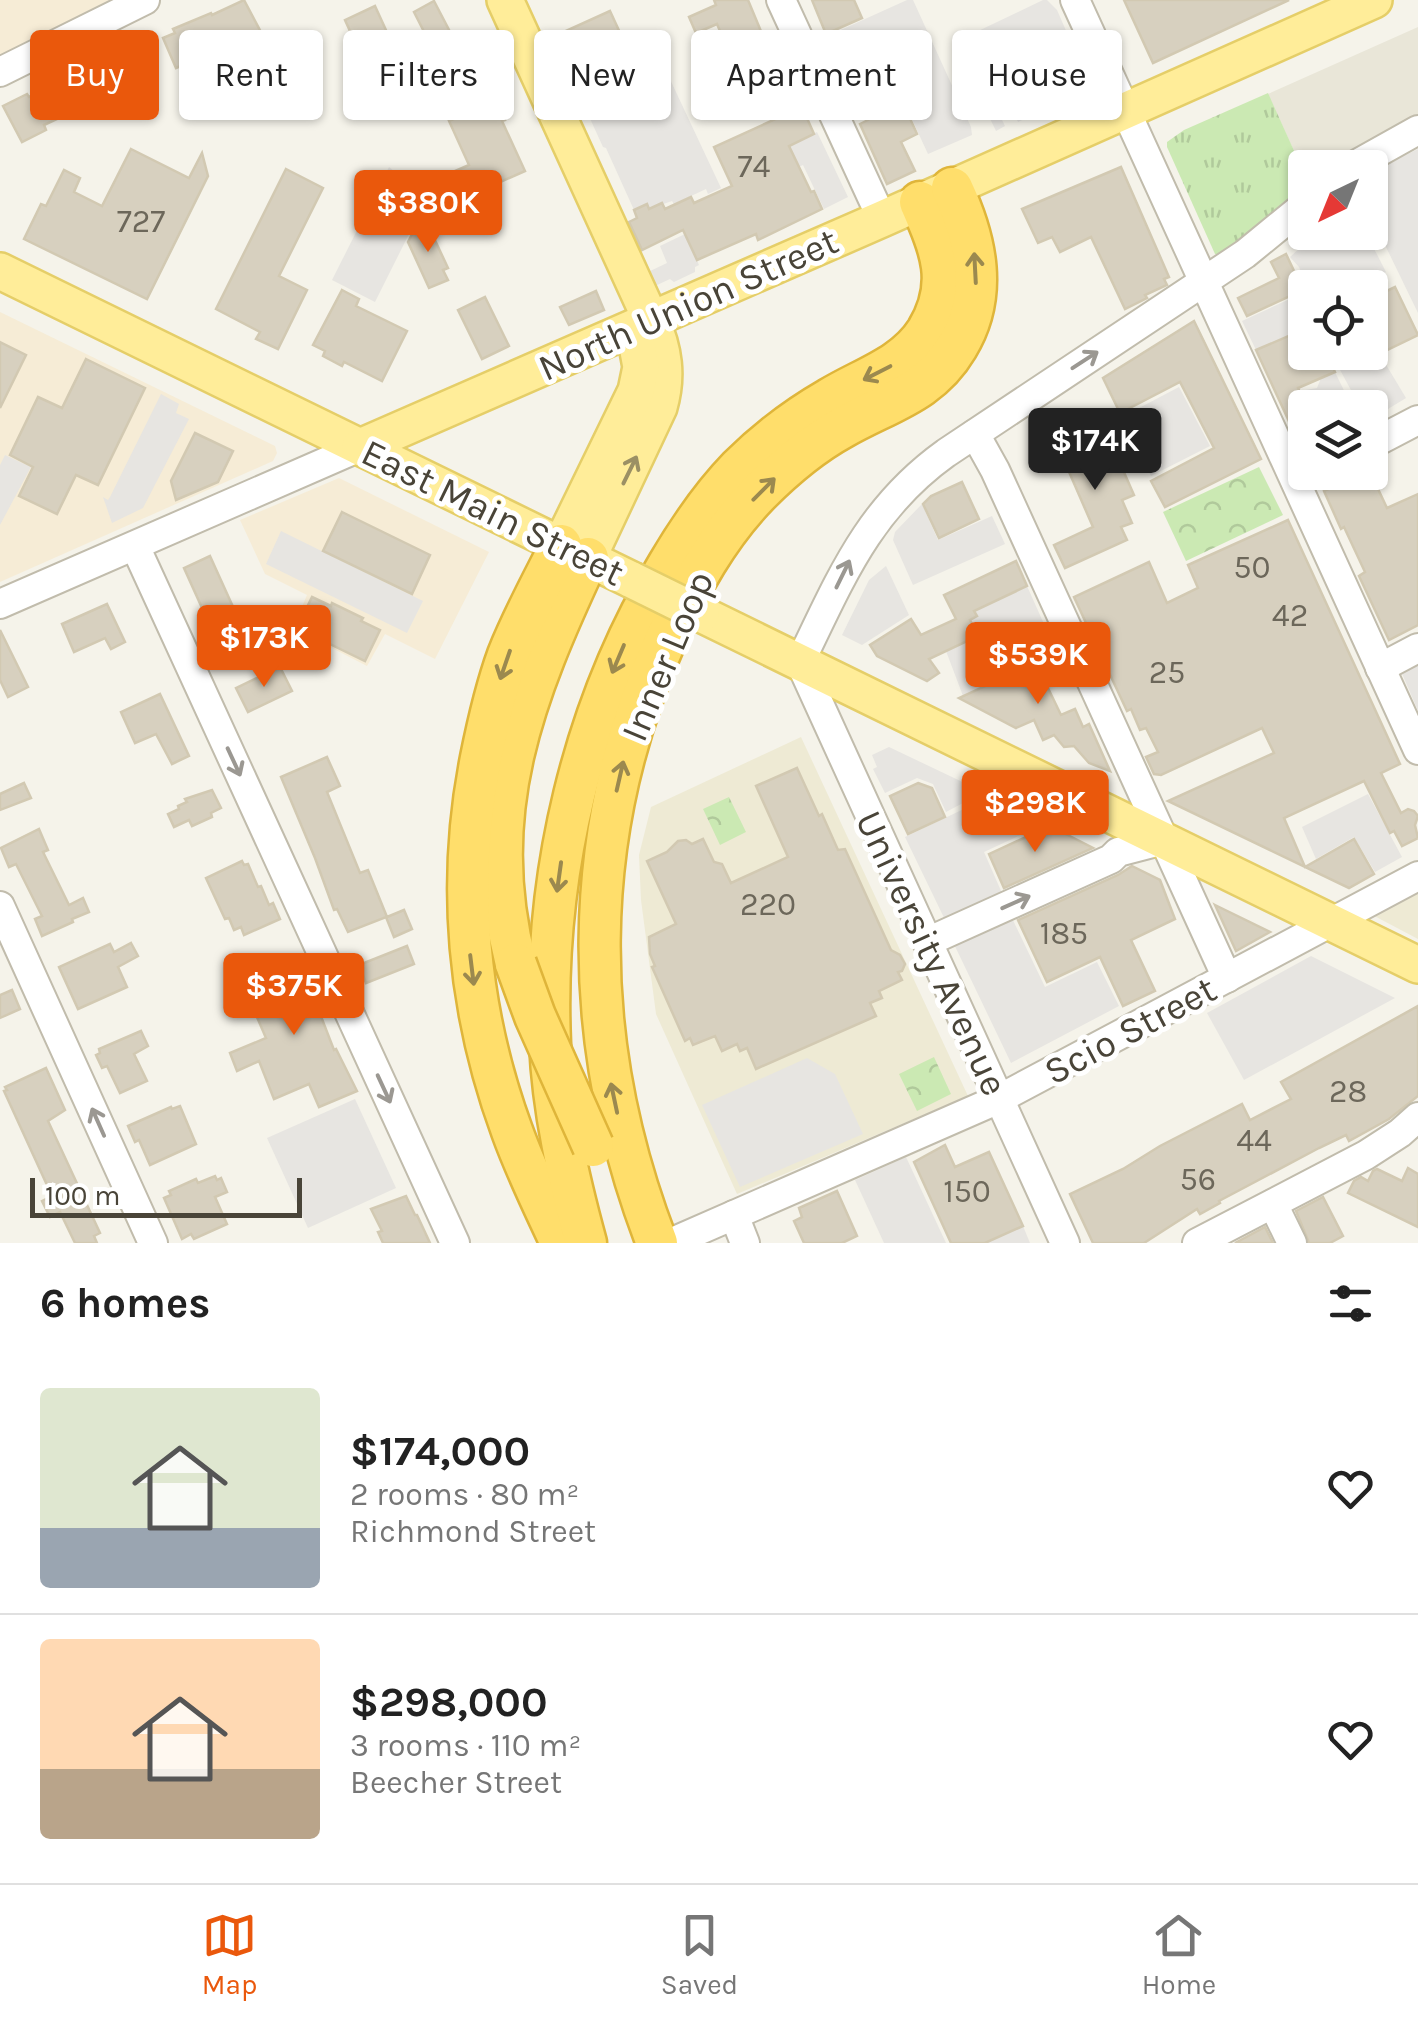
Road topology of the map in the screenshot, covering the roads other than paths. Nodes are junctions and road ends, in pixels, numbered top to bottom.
1 (146, 0) edge
2 (482, 0) edge
3 (505, 0) edge
4 (781, 0) edge
5 (1075, 0) edge
6 (1374, 0) edge
7 (0, 72) edge
8 (1125, 111) junction
9 (1418, 130) edge
10 (1382, 150) edge
11 (936, 195) junction
12 (882, 219) junction
13 (1288, 219) edge
14 (0, 270) edge
15 (1203, 283) junction
16 (642, 324) junction
17 (1418, 420) edge
18 (975, 434) junction
19 (1388, 436) edge
20 (1288, 446) edge
21 (360, 447) junction
22 (1309, 490) edge
23 (135, 546) junction
24 (575, 552) junction
25 (0, 604) edge
26 (1418, 648) edge
27 (800, 662) junction
28 (1380, 668) junction
29 (1418, 750) edge
30 (1164, 840) junction
31 (1418, 876) edge
32 (0, 906) edge
33 (1331, 922) junction
34 (927, 942) junction
35 (1418, 965) edge
36 (1227, 978) junction
37 (999, 1099) junction
38 (1412, 1133) edge
39 (1273, 1204) junction
40 (728, 1218) junction
41 (153, 1243) edge
42 (455, 1243) edge
43 (560, 1243) edge
44 (586, 1243) edge
45 (638, 1243) edge
46 (657, 1243) edge
47 (670, 1243) edge
48 (745, 1243) edge
49 (1065, 1243) edge
50 (1197, 1243) edge
51 (1292, 1243) edge

1 - 7 street
2 - 16 main road
3 - 16 main road
4 - 12 street
5 - 8 street
6 - 8 main road, North Union Street
8 - 11 main road, North Union Street
8 - 15 street
9 - 10 street
11 - 12 main road, North Union Street
11 -> 44 highway, Inner Loop
46 -> 11 highway, Inner Loop
12 - 16 main road, North Union Street
13 - 15 street
14 - 21 main road, East Main Street
18 -> 15 street
15 - 20 street
16 - 21 main road, North Union Street
16 - 24 main road
17 - 19 street
27 -> 18 street
18 - 30 street
21 - 23 street, North Union Street
21 - 24 main road, East Main Street
22 - 28 street
23 - 25 street, North Union Street
23 -> 42 street
24 - 27 main road, East Main Street, bridge
24 -> 43 highway
24 - 45 highway, bridge
26 - 28 street
27 - 30 main road, East Main Street
27 - 34 street, University Avenue
28 - 29 street
30 - 33 main road, East Main Street
34 -> 30 street
30 - 36 street
31 - 33 street, Scio Street
41 -> 32 street
33 - 35 main road, East Main Street
33 - 36 street, Scio Street
34 - 37 street, University Avenue
36 - 37 street, Scio Street
37 - 40 street, Scio Street
37 - 49 street, University Avenue
38 - 39 street
39 - 50 street
39 - 51 street
40 - 47 street, Scio Street
40 - 48 street

